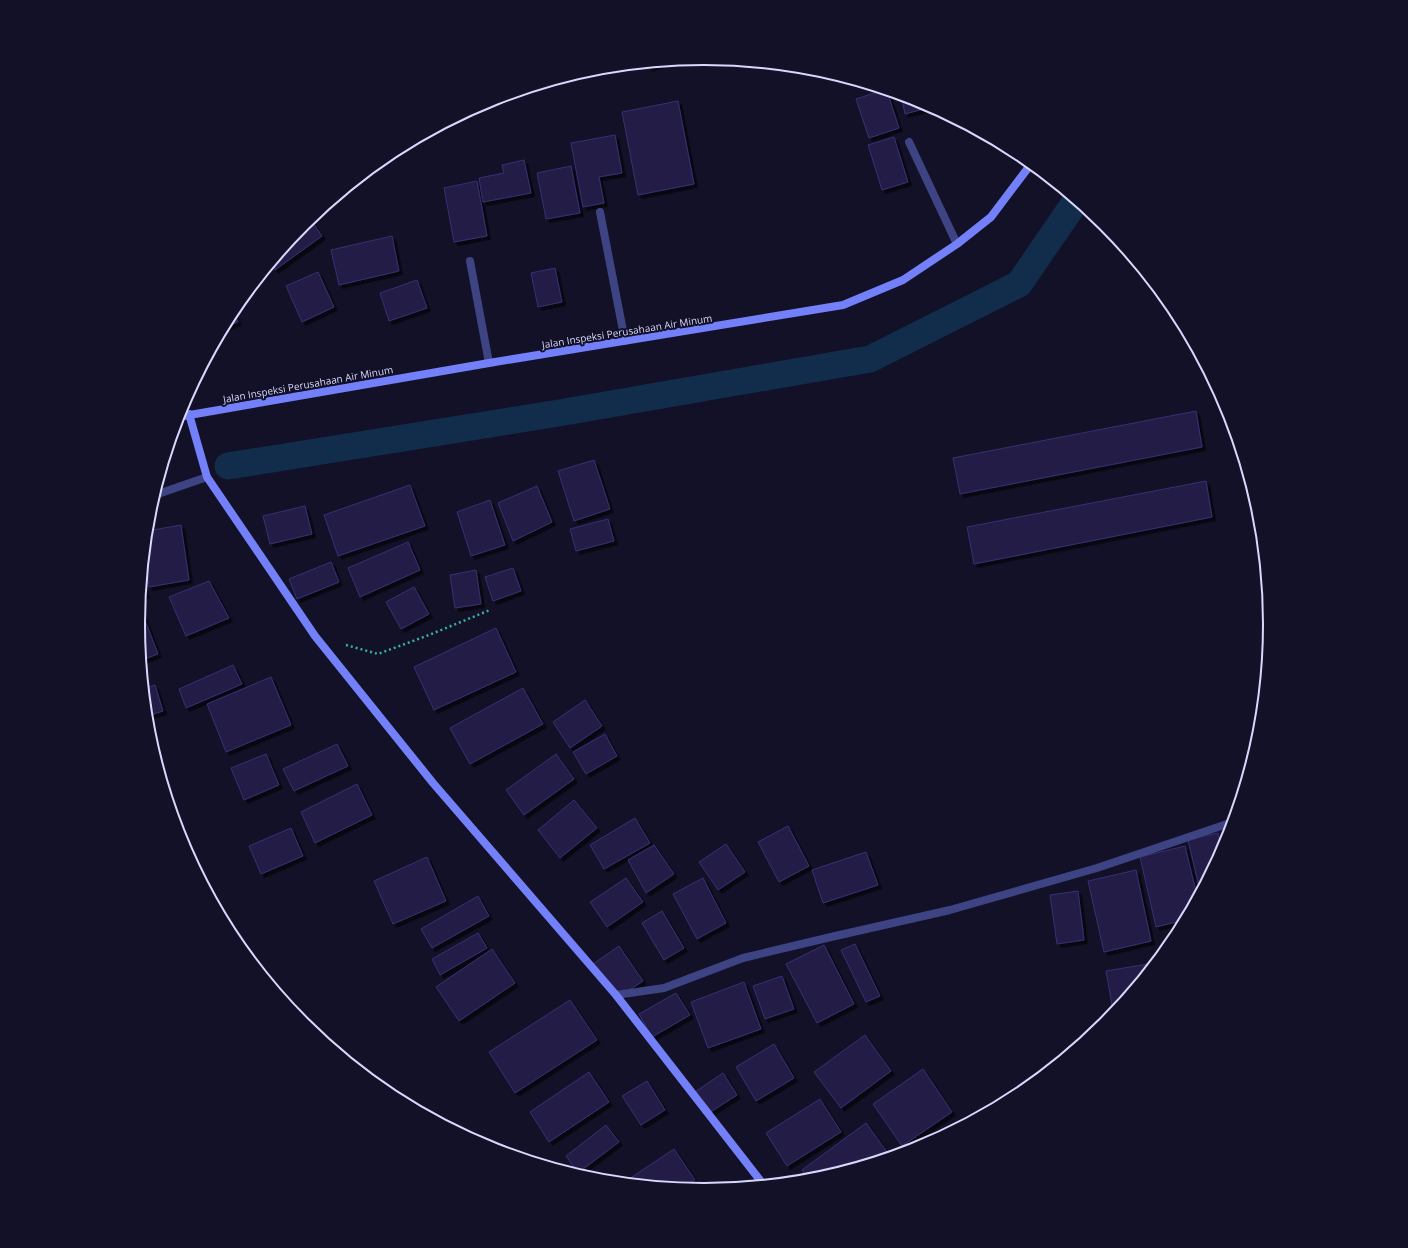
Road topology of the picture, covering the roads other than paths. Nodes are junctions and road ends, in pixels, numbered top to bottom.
1 (909, 142) dead end
2 (1028, 169) edge
3 (600, 212) dead end
4 (957, 244) junction
5 (470, 261) dead end
6 (625, 341) junction
7 (489, 363) junction
8 (189, 414) joint
9 (207, 477) junction
10 (161, 493) edge
11 (1225, 825) edge
12 (616, 995) junction
13 (759, 1180) edge

1 - 4 street
2 - 4 street, Jalan Inspeksi Perusahaan Air Minum
3 - 6 street
4 - 6 street, Jalan Inspeksi Perusahaan Air Minum
5 - 7 street
6 - 7 street, Jalan Inspeksi Perusahaan Air Minum
7 - 8 street, Jalan Inspeksi Perusahaan Air Minum
8 - 9 street
9 - 10 street
9 - 12 street
11 - 12 street
12 - 13 street

